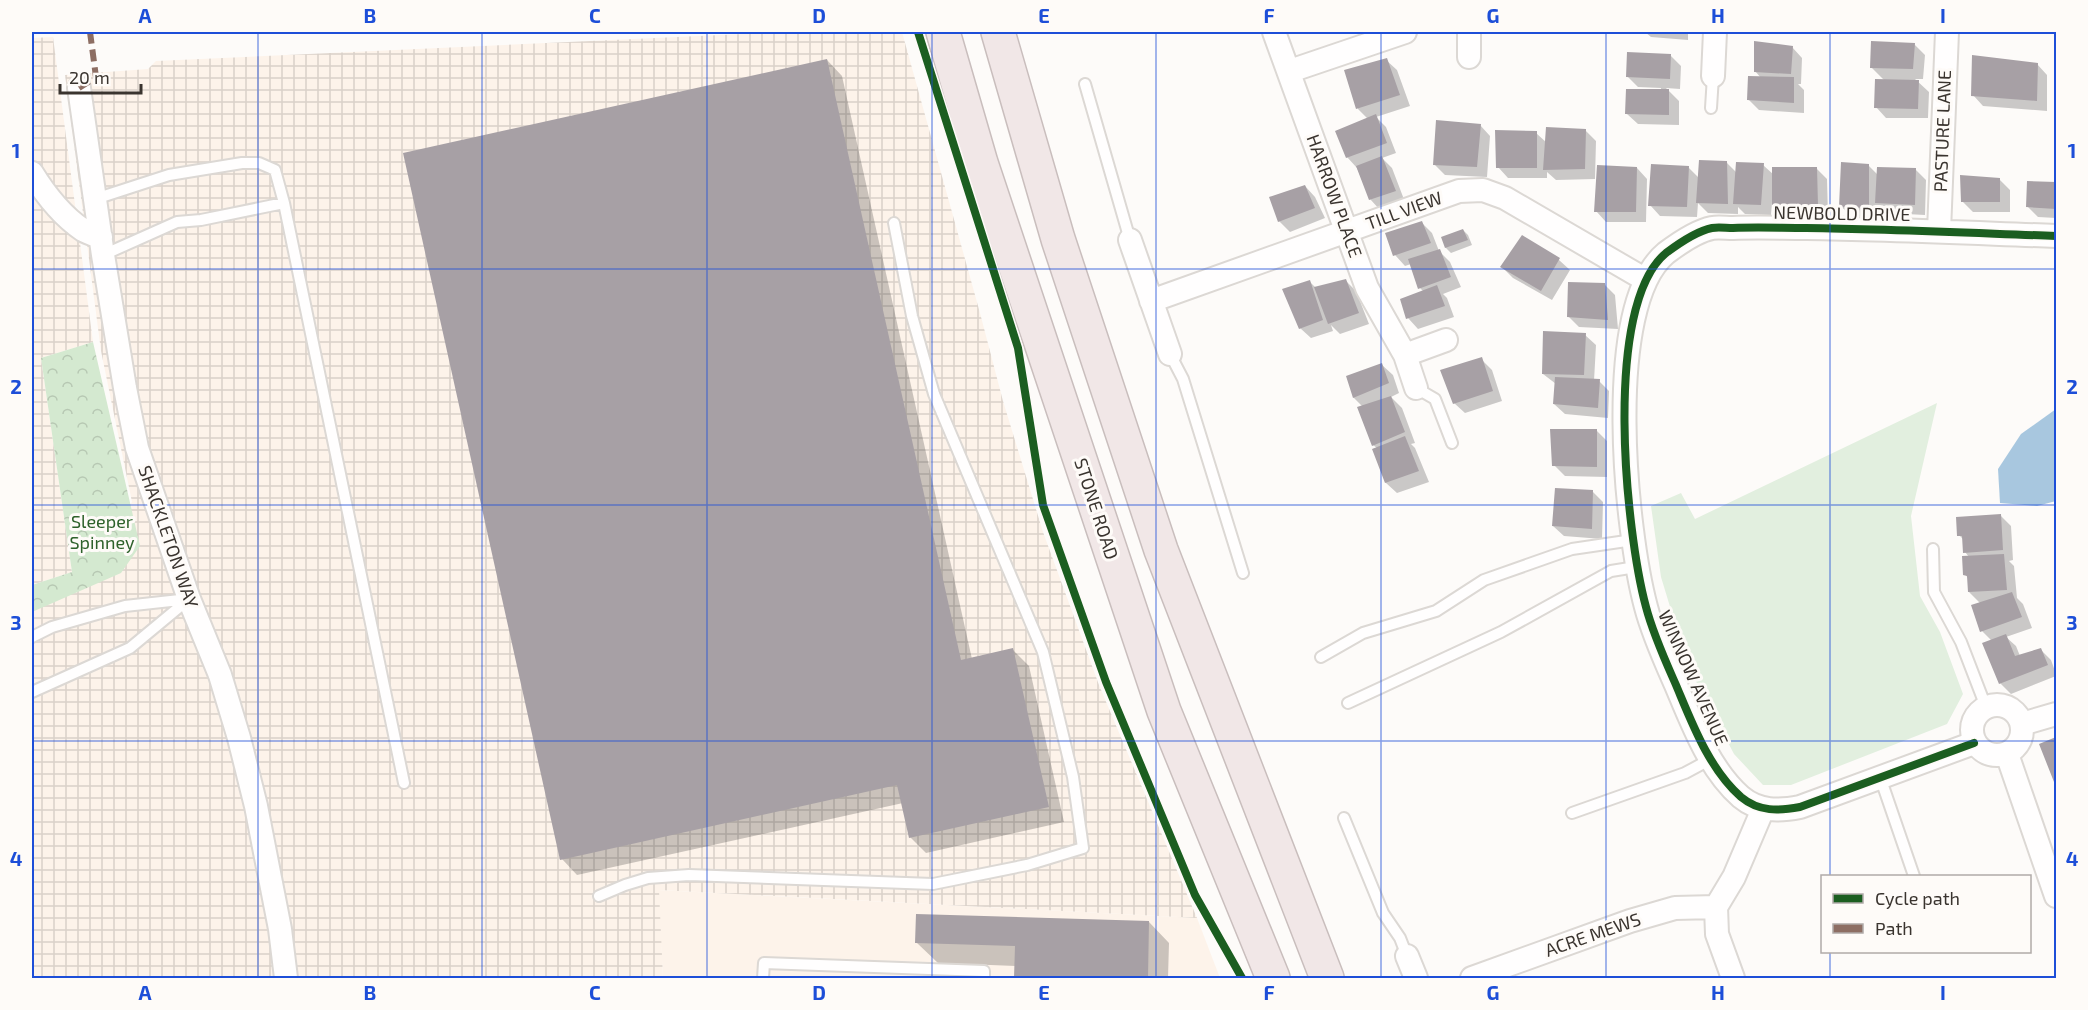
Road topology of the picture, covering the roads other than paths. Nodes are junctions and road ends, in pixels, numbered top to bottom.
1 (943, 32) edge
2 (998, 32) edge
3 (1274, 32) edge
4 (1405, 32) edge
5 (1469, 32) edge
6 (1714, 32) edge
7 (1947, 32) edge
8 (1469, 57) dead end
9 (1290, 71) junction
10 (1713, 76) joint
11 (1085, 84) dead end
12 (79, 88) dead end
13 (1711, 108) dead end
14 (32, 173) edge
15 (94, 198) junction
16 (284, 202) junction
17 (894, 223) dead end
18 (1347, 231) junction
19 (1939, 231) junction
20 (2056, 236) edge
21 (1130, 240) joint
22 (102, 246) junction
23 (1646, 280) junction
24 (1151, 301) junction
25 (1446, 340) dead end
26 (1170, 354) joint
27 (1405, 355) junction
28 (1416, 388) joint
29 (1452, 443) dead end
30 (1633, 540) junction
31 (1933, 549) dead end
32 (1636, 567) junction
33 (1243, 573) dead end
34 (189, 598) junction
35 (32, 637) edge
36 (1321, 657) dead end
37 (32, 692) edge
38 (1348, 703) dead end
39 (1986, 707) junction
40 (2056, 714) edge
41 (2022, 724) junction
42 (1974, 742) junction
43 (2007, 754) junction
44 (1712, 759) junction
45 (1880, 777) junction
46 (404, 783) dead end
47 (1762, 809) junction
48 (1572, 813) dead end
49 (1344, 818) dead end
50 (1914, 875) edge
51 (599, 896) dead end
52 (2056, 896) edge
53 (1716, 907) junction
54 (1407, 956) joint
55 (286, 978) edge
56 (763, 978) edge
57 (984, 978) edge
58 (1273, 978) edge
59 (1327, 978) edge
60 (1416, 978) edge
61 (1472, 978) edge
62 (1732, 978) edge

1 - 58 highway, STONE ROAD
2 - 59 highway
3 - 9 street, HARROW PLACE
4 - 9 street
5 - 8 street
6 - 10 street
7 - 19 street, PASTURE LANE
9 - 18 street, HARROW PLACE
10 - 13 lane
11 - 21 lane
12 - 15 street, SHACKLETON WAY
14 - 22 street
15 - 16 lane
15 - 22 street, SHACKLETON WAY
16 - 22 lane
16 - 46 lane
17 - 51 lane
18 - 23 street, TILL VIEW
18 - 24 street, TILL VIEW
18 - 27 street, HARROW PLACE
19 - 20 street, NEWBOLD DRIVE
19 - 23 street, NEWBOLD DRIVE
21 - 24 street
22 - 34 street, SHACKLETON WAY
23 - 30 street, WINNOW AVENUE
24 - 26 street
25 - 27 street
26 - 33 lane
27 - 28 street, HARROW PLACE
28 - 29 lane
30 - 32 street, WINNOW AVENUE
30 - 36 lane
31 - 39 lane
32 - 38 lane
32 - 44 street, WINNOW AVENUE
34 - 35 lane
34 - 37 lane
34 - 55 street, SHACKLETON WAY
39 - 41 street
39 - 42 street
40 - 41 street
41 - 43 street
42 - 43 street
42 - 45 street
43 - 52 street
44 - 47 street, WINNOW AVENUE
44 - 48 lane
45 - 47 street
45 - 50 lane
47 - 53 street
49 - 54 lane
53 - 61 street, ACRE MEWS
53 - 62 street
54 - 60 street
56 - 57 lane

